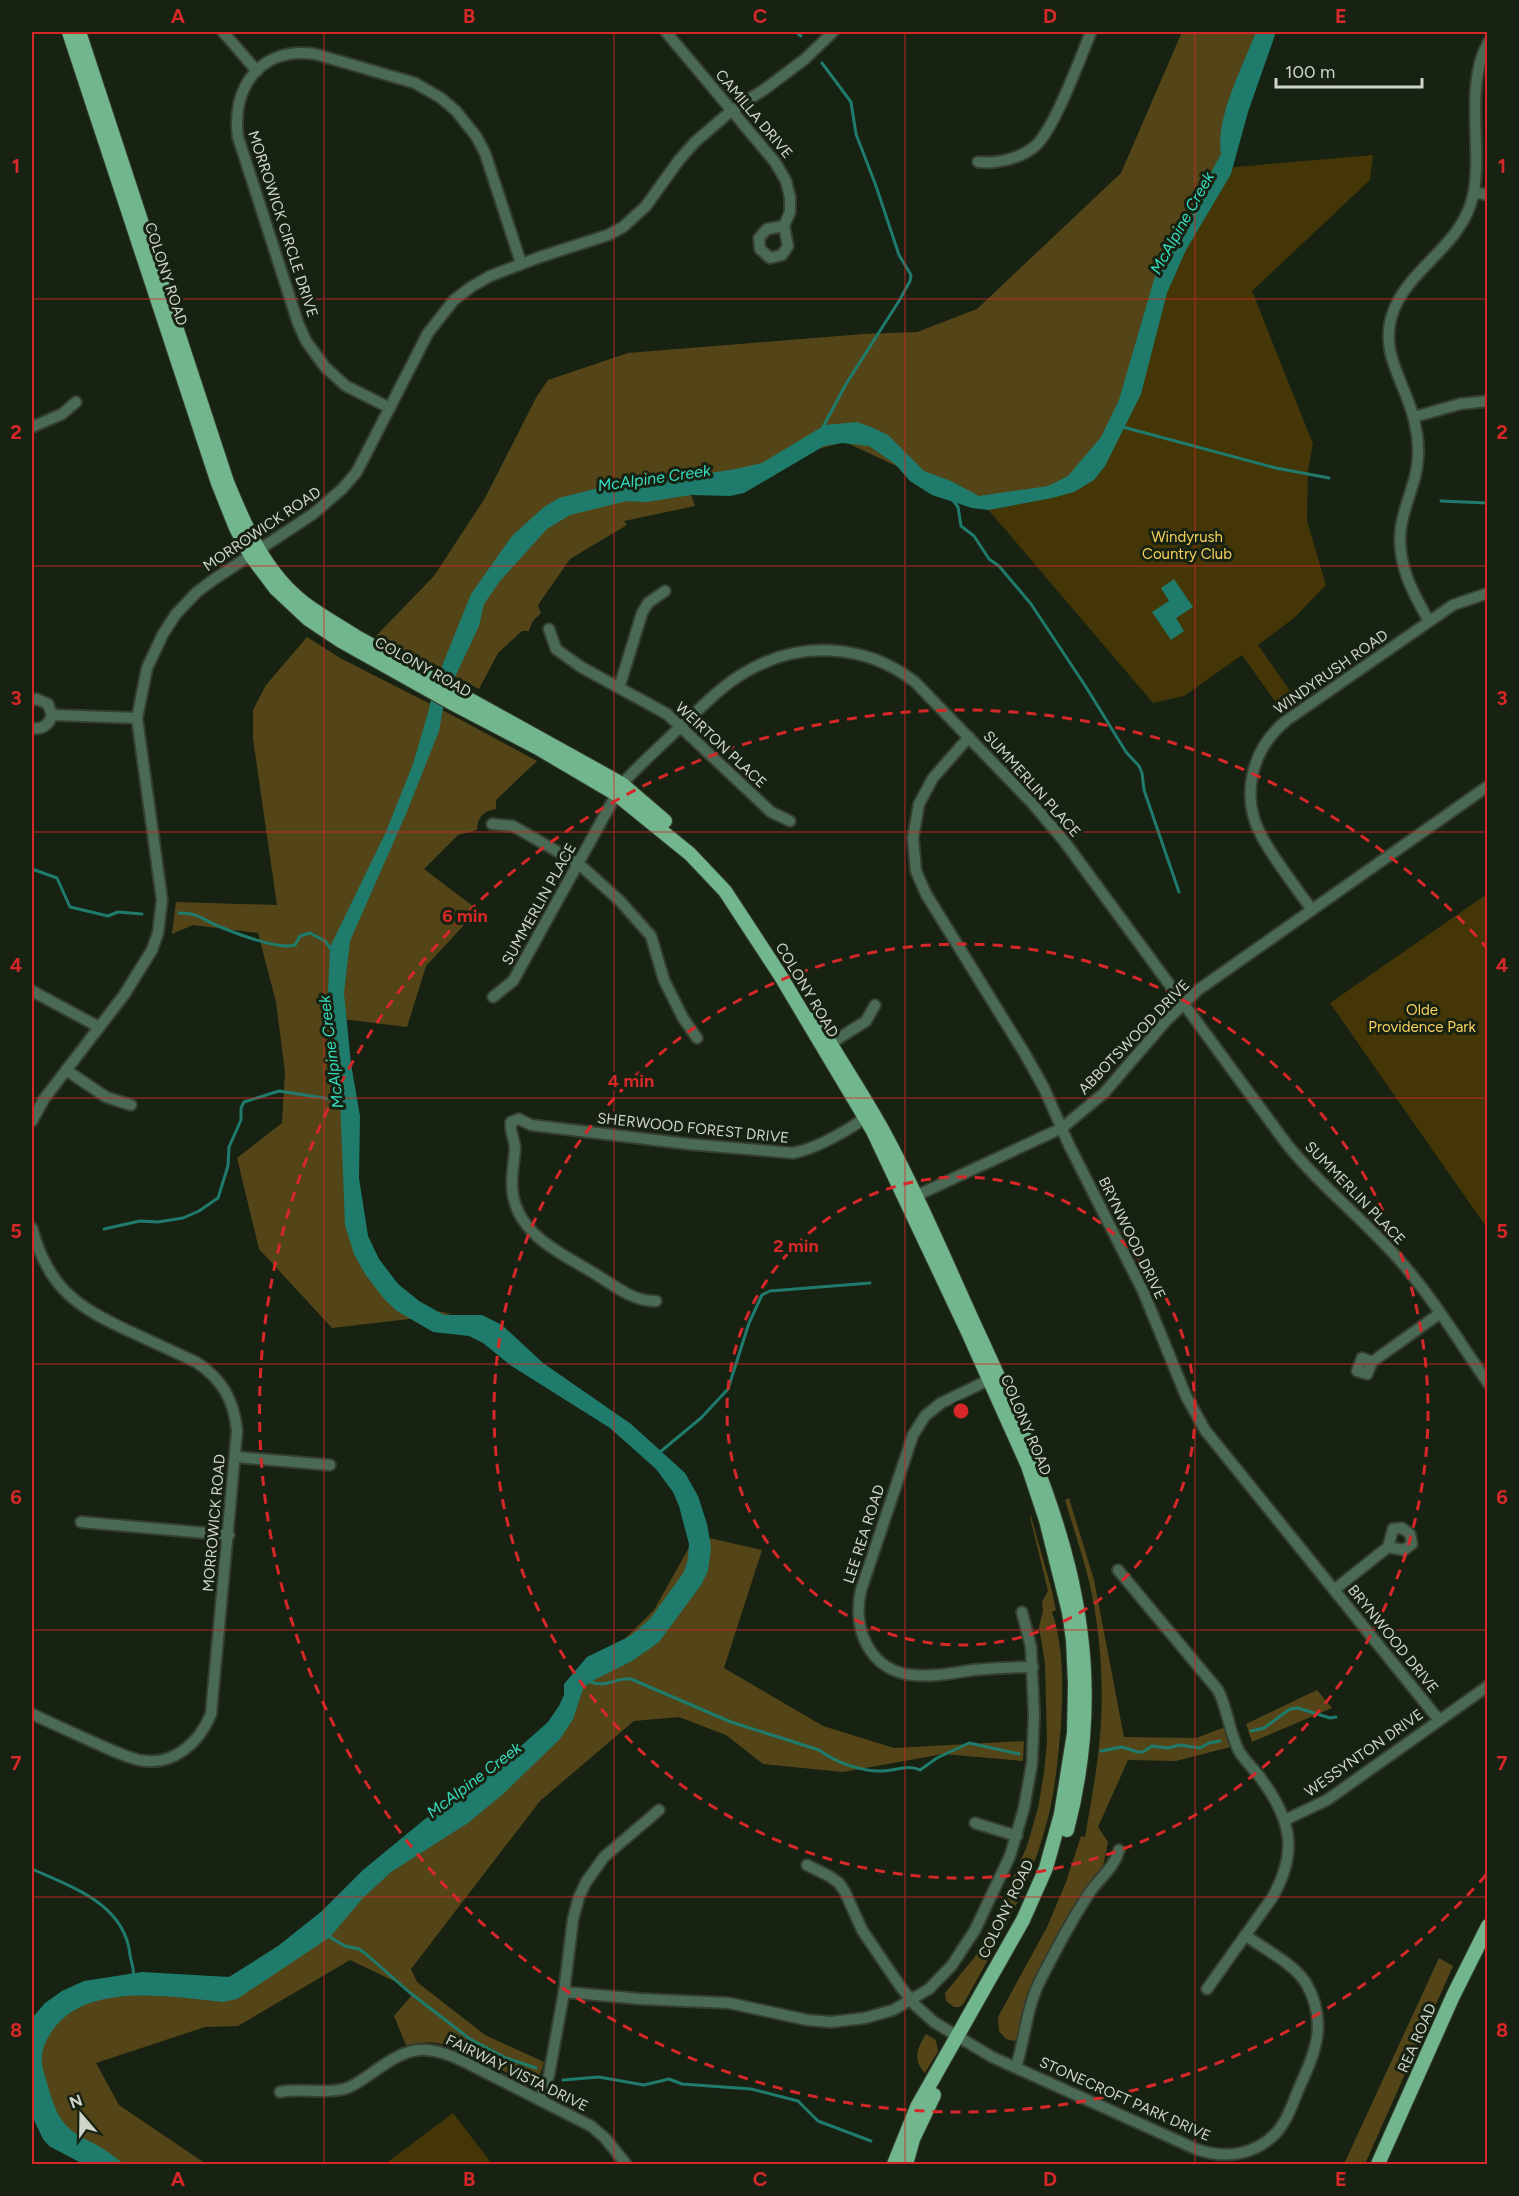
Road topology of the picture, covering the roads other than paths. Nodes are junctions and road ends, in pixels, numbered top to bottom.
1 (69, 32) edge
2 (79, 32) edge
3 (223, 32) edge
4 (666, 32) edge
5 (833, 32) edge
6 (1091, 32) edge
7 (1488, 43) edge
8 (257, 71) junction
9 (731, 111) junction
10 (978, 162) dead end
11 (1474, 192) junction
12 (1488, 195) edge
13 (784, 226) dead end
14 (521, 263) junction
15 (1488, 401) edge
16 (76, 402) dead end
17 (390, 408) junction
18 (1414, 417) junction
19 (32, 427) edge
20 (255, 553) junction
21 (665, 591) dead end
22 (1488, 593) edge
23 (1429, 621) junction
24 (549, 630) dead end
25 (618, 688) junction
26 (32, 700) edge
27 (51, 715) junction
28 (137, 718) junction
29 (32, 728) edge
30 (680, 728) junction
31 (969, 737) junction
32 (1488, 786) edge
33 (619, 789) junction
34 (790, 821) dead end
35 (492, 824) dead end
36 (579, 864) junction
37 (1312, 910) junction
38 (32, 991) edge
39 (493, 997) dead end
40 (1183, 1003) junction
41 (875, 1005) dead end
42 (99, 1027) junction
43 (697, 1038) dead end
44 (826, 1046) junction
45 (66, 1070) junction
46 (131, 1105) dead end
47 (868, 1116) junction
48 (32, 1121) edge
49 (1062, 1128) junction
50 (911, 1198) junction
51 (32, 1228) edge
52 (656, 1301) dead end
53 (1439, 1314) junction
54 (1372, 1362) dead end
55 (994, 1378) junction
56 (1488, 1383) edge
57 (236, 1457) junction
58 (330, 1465) dead end
59 (81, 1522) dead end
60 (229, 1535) junction
61 (1388, 1547) dead end
62 (1118, 1570) dead end
63 (1334, 1590) junction
64 (1022, 1612) dead end
65 (1033, 1667) junction
66 (1488, 1686) edge
67 (32, 1714) edge
68 (1439, 1720) junction
69 (659, 1809) dead end
70 (1285, 1821) junction
71 (975, 1823) dead end
72 (1017, 1836) junction
73 (1119, 1850) dead end
74 (807, 1865) dead end
75 (1488, 1926) edge
76 (1245, 1935) junction
77 (1207, 1989) dead end
78 (564, 1992) junction
79 (912, 2001) junction
80 (961, 2037) junction
81 (1016, 2067) junction
82 (280, 2092) dead end
83 (540, 2100) junction
84 (626, 2164) edge
85 (894, 2164) edge
86 (906, 2164) edge
87 (1378, 2164) edge

1 - 20 main road, COLONY ROAD
2 - 20 main road, COLONY ROAD
3 - 8 street
4 - 9 street, CAMILLA DRIVE
5 - 9 street, MORROWICK ROAD
6 - 10 street
7 - 11 street
8 - 14 street, MORROWICK CIRCLE DRIVE
8 - 17 street, MORROWICK CIRCLE DRIVE
9 - 13 street, CAMILLA DRIVE
9 - 14 street, MORROWICK ROAD
11 - 12 street
11 - 18 street
14 - 17 street, MORROWICK ROAD
15 - 18 street
16 - 19 street
17 - 20 street, MORROWICK ROAD
18 - 23 street
20 - 28 street, MORROWICK ROAD
20 - 33 main road, COLONY ROAD
21 - 25 street
22 - 23 street, WINDYRUSH ROAD
23 - 37 street, WINDYRUSH ROAD
24 - 25 street, WEIRTON PLACE
25 - 30 street, WEIRTON PLACE
26 - 27 street
27 - 28 street
27 - 29 street
28 - 42 street, MORROWICK ROAD
30 - 31 street, SUMMERLIN PLACE
30 - 33 street, SUMMERLIN PLACE
30 - 34 street, WEIRTON PLACE
31 - 40 street, SUMMERLIN PLACE
31 - 49 street, BRYNWOOD DRIVE
32 - 37 street, ABBOTSWOOD DRIVE
33 - 36 street, SUMMERLIN PLACE
33 - 44 main road, COLONY ROAD
35 - 36 street
36 - 39 street, SUMMERLIN PLACE
36 - 43 street
37 - 40 street, ABBOTSWOOD DRIVE
38 - 42 street
40 - 49 street, ABBOTSWOOD DRIVE
40 - 53 street, SUMMERLIN PLACE
41 - 44 street
42 - 45 street, MORROWICK ROAD
44 - 47 main road, COLONY ROAD
45 - 46 street
45 - 48 street, MORROWICK ROAD
47 - 50 main road, COLONY ROAD
47 - 52 street, SHERWOOD FOREST DRIVE
49 - 50 street, ABBOTSWOOD DRIVE
49 - 63 street, BRYNWOOD DRIVE
50 - 55 main road, COLONY ROAD
51 - 57 street, MORROWICK ROAD
53 - 54 street
53 - 56 street, SUMMERLIN PLACE
55 - 65 street, LEE REA ROAD
55 - 80 main road, COLONY ROAD
57 - 58 street
57 - 60 street, MORROWICK ROAD
59 - 60 street
60 - 67 street, MORROWICK ROAD
61 - 63 street
62 - 70 street
63 - 68 street, BRYNWOOD DRIVE
64 - 65 street
65 - 72 street
66 - 68 street, WESSYNTON DRIVE
68 - 70 street, WESSYNTON DRIVE
69 - 78 street
70 - 76 street
71 - 72 street
72 - 79 street
73 - 81 street
74 - 79 street, STONECROFT PARK DRIVE
75 - 87 main road, REA ROAD
76 - 77 street
76 - 81 street, STONECROFT PARK DRIVE
78 - 79 street
78 - 83 street
79 - 80 street, STONECROFT PARK DRIVE
80 - 81 street, STONECROFT PARK DRIVE
80 - 85 main road, COLONY ROAD
80 - 86 main road, COLONY ROAD
82 - 83 street, FAIRWAY VISTA DRIVE
83 - 84 street, FAIRWAY VISTA DRIVE

